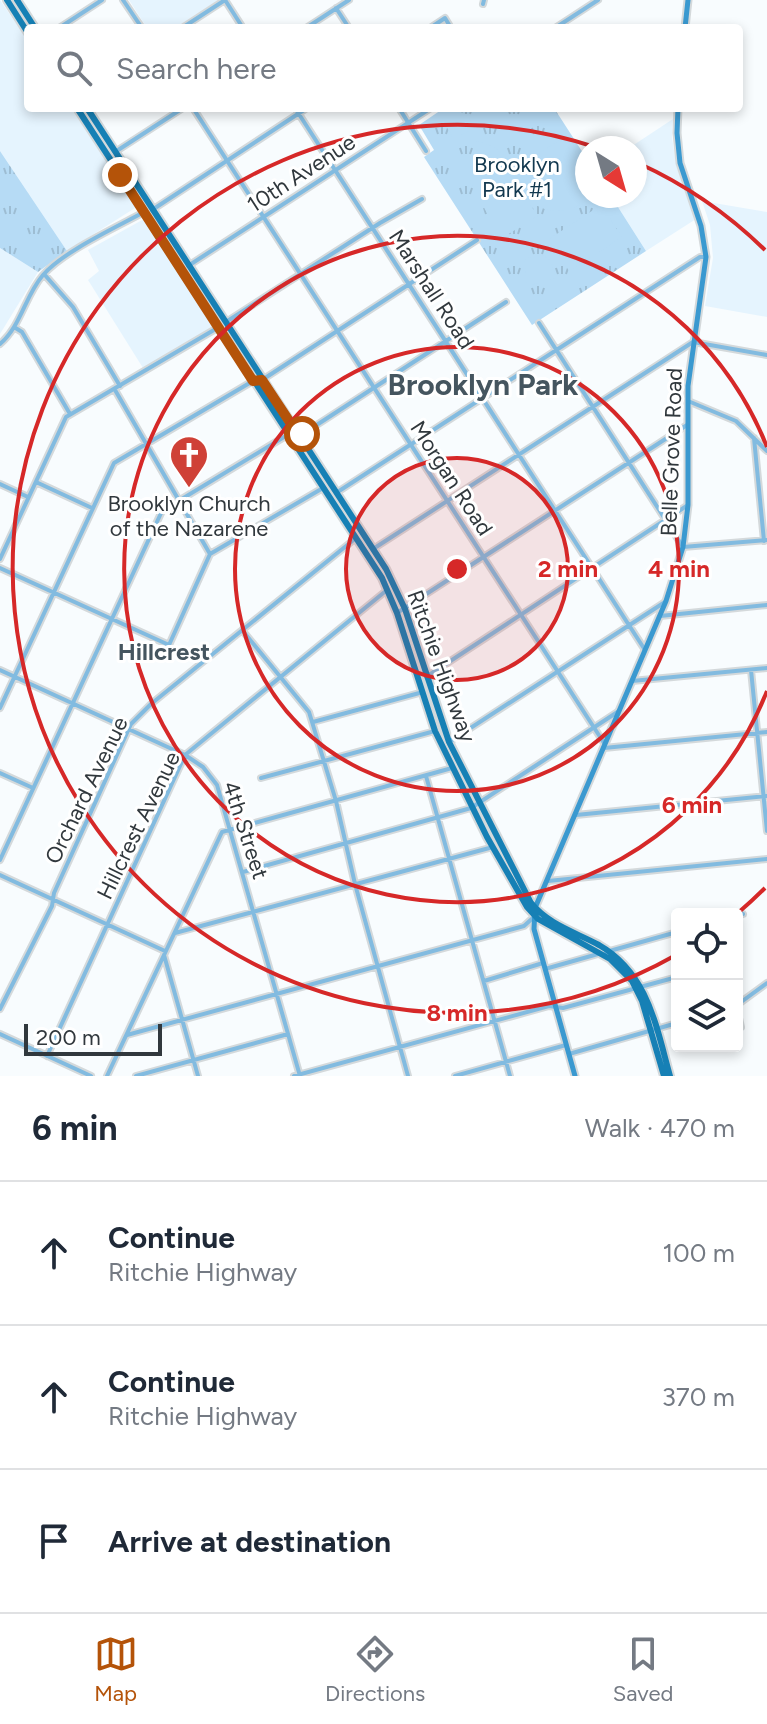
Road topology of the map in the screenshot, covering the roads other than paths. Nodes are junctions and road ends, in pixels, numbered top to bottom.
1 (7, 0) edge
2 (17, 0) edge
3 (102, 0) edge
4 (123, 0) edge
5 (225, 0) edge
6 (349, 0) edge
7 (597, 0) edge
8 (688, 0) edge
9 (336, 8) junction
10 (32, 24) edge
11 (65, 24) edge
12 (139, 24) edge
13 (188, 24) edge
14 (240, 24) edge
15 (312, 24) edge
16 (346, 24) edge
17 (561, 24) edge
18 (685, 24) edge
19 (24, 27) edge
20 (80, 112) edge
21 (90, 112) edge
22 (177, 112) edge
23 (196, 112) edge
24 (302, 112) edge
25 (402, 112) edge
26 (425, 112) edge
27 (678, 112) edge
28 (299, 114) junction
29 (409, 123) junction
30 (426, 151) dead end
31 (115, 152) junction
32 (227, 160) junction
33 (336, 170) junction
34 (422, 199) dead end
35 (148, 211) junction
36 (264, 217) junction
37 (373, 228) junction
38 (477, 240) dead end
39 (706, 257) junction
40 (188, 266) junction
41 (44, 274) junction
42 (301, 274) junction
43 (409, 284) junction
44 (506, 302) dead end
45 (539, 323) dead end
46 (222, 325) junction
47 (14, 327) junction
48 (337, 330) junction
49 (446, 341) junction
50 (693, 342) junction
51 (0, 344) edge
52 (556, 350) junction
53 (767, 355) edge
54 (262, 380) junction
55 (253, 381) junction
56 (117, 387) junction
57 (374, 387) junction
58 (483, 397) junction
59 (688, 401) junction
60 (593, 407) junction
61 (70, 414) junction
62 (688, 425) junction
63 (293, 435) junction
64 (754, 438) junction
65 (146, 443) junction
66 (411, 444) junction
67 (767, 451) edge
68 (520, 454) junction
69 (629, 463) junction
70 (35, 481) junction
71 (0, 484) edge
72 (323, 488) junction
73 (336, 493) junction
74 (28, 497) junction
75 (179, 499) junction
76 (448, 501) junction
77 (688, 505) junction
78 (92, 508) junction
79 (556, 510) junction
80 (666, 519) junction
81 (359, 535) junction
82 (765, 540) edge
83 (683, 547) junction
84 (373, 549) junction
85 (210, 554) junction
86 (484, 557) junction
87 (0, 559) edge
88 (593, 567) junction
89 (0, 568) edge
90 (387, 590) junction
91 (53, 592) junction
92 (666, 601) junction
93 (767, 605) edge
94 (405, 609) junction
95 (397, 613) junction
96 (521, 614) junction
97 (660, 616) junction
98 (112, 619) junction
99 (629, 625) junction
100 (242, 630) junction
101 (645, 650) junction
102 (767, 668) edge
103 (0, 670) edge
104 (751, 670) junction
105 (558, 671) junction
106 (14, 677) junction
107 (281, 677) junction
108 (426, 677) junction
109 (632, 681) junction
110 (423, 692) junction
111 (72, 704) junction
112 (0, 708) edge
113 (619, 711) junction
114 (313, 722) junction
115 (594, 727) junction
116 (129, 730) junction
117 (435, 731) junction
118 (767, 732) edge
119 (757, 733) junction
120 (449, 742) junction
121 (605, 746) junction
122 (185, 755) junction
123 (323, 761) junction
124 (452, 768) junction
125 (0, 773) edge
126 (426, 776) junction
127 (261, 778) dead end
128 (33, 788) junction
129 (765, 796) edge
130 (336, 801) junction
131 (475, 805) junction
132 (576, 815) junction
133 (438, 817) junction
134 (231, 829) junction
135 (767, 831) edge
136 (344, 843) junction
137 (493, 847) junction
138 (450, 859) junction
139 (767, 859) edge
140 (0, 860) edge
141 (243, 872) junction
142 (0, 875) edge
143 (548, 881) junction
144 (355, 884) junction
145 (53, 900) junction
146 (535, 908) junction
147 (254, 912) junction
148 (535, 916) junction
149 (107, 925) junction
150 (173, 934) junction
151 (671, 934) edge
152 (472, 940) junction
153 (608, 951) junction
154 (164, 953) junction
155 (600, 953) junction
156 (377, 966) junction
157 (544, 966) junction
158 (671, 979) edge
159 (484, 981) junction
160 (767, 983) edge
161 (639, 987) junction
162 (277, 994) junction
163 (743, 1002) edge
164 (556, 1007) junction
165 (0, 1009) edge
166 (182, 1019) junction
167 (495, 1021) junction
168 (671, 1025) edge
169 (654, 1029) junction
170 (0, 1034) edge
171 (288, 1034) junction
172 (126, 1035) junction
173 (566, 1045) junction
174 (400, 1047) junction
175 (569, 1054) junction
176 (47, 1056) junction
177 (193, 1060) junction
178 (506, 1062) junction
179 (91, 1076) edge
180 (107, 1076) edge
181 (136, 1076) edge
182 (198, 1076) edge
183 (298, 1076) edge
184 (408, 1076) edge
185 (455, 1076) edge
186 (510, 1076) edge
187 (575, 1076) edge
188 (667, 1076) edge

1 - 19 main road
2 - 10 main road
3 - 11 street
4 - 12 street
5 - 13 street
5 - 14 street
6 - 9 street
7 - 17 street
8 - 18 main road
9 - 15 street
9 - 16 street
20 - 35 main road, Ritchie Highway
21 - 31 main road, Ritchie Highway
22 - 31 street
23 - 32 street, Morgan Road
24 - 28 street
25 - 29 street
26 - 29 street, 10th Avenue
27 - 39 main road, Belle Grove Road
28 - 32 street
28 - 33 street, Marshall Road
29 - 30 street
29 - 33 street, 10th Avenue
31 - 35 main road, Ritchie Highway
32 - 35 street
32 - 36 street, Morgan Road
33 - 36 street, 10th Avenue
33 - 37 street, Marshall Road
34 - 37 street
35 - 40 main road, Ritchie Highway
35 - 41 street
35 - 46 main road, Ritchie Highway
36 - 40 street, 10th Avenue
36 - 42 street, Morgan Road
37 - 42 street
37 - 43 street, Marshall Road
38 - 43 street
39 - 50 main road, Belle Grove Road
39 - 52 street
40 - 46 main road, Ritchie Highway
41 - 47 street
41 - 56 street
42 - 46 street
42 - 48 street, Morgan Road
43 - 48 street
43 - 49 street, Marshall Road
44 - 49 street
45 - 52 street
46 - 54 main road, Ritchie Highway
46 - 55 main road, Ritchie Highway
46 - 56 street
47 - 51 street
47 - 61 street
48 - 54 street
48 - 57 street, Morgan Road
49 - 57 street
49 - 58 street, Marshall Road
50 - 53 street
50 - 59 main road, Belle Grove Road
50 - 60 street
52 - 58 street
52 - 60 street
54 - 55 street
54 - 63 main road, Ritchie Highway
55 - 63 main road, Ritchie Highway
55 - 65 street
56 - 61 street
56 - 65 street
57 - 63 street
57 - 66 street, Morgan Road
58 - 66 street
58 - 68 street, Marshall Road
59 - 62 main road, Belle Grove Road
59 - 64 street
60 - 68 street
60 - 69 street
61 - 70 street
62 - 69 street
62 - 77 main road, Belle Grove Road
63 - 72 main road, Ritchie Highway
63 - 73 main road, Ritchie Highway
63 - 75 street
64 - 67 street
64 - 82 street
65 - 75 street
65 - 78 street
66 - 73 street
66 - 76 street, Morgan Road
68 - 76 street
68 - 79 street, Marshall Road
69 - 79 street
69 - 80 street
70 - 74 street
70 - 78 street
71 - 74 street
72 - 81 main road, Ritchie Highway
72 - 85 street
73 - 81 main road, Ritchie Highway
74 - 87 street
75 - 85 street
75 - 98 street
76 - 84 street
76 - 86 street, Morgan Road
77 - 80 street
77 - 83 main road, Belle Grove Road
78 - 91 street
79 - 86 street
79 - 88 street, Marshall Road
80 - 83 street
80 - 88 street
81 - 84 main road, Ritchie Highway
81 - 90 main road, Ritchie Highway
81 - 100 street, Orchard Avenue
82 - 83 street
83 - 92 main road, Belle Grove Road
84 - 94 main road, Ritchie Highway
85 - 98 street
86 - 94 street
86 - 96 street, Morgan Road
88 - 96 street
88 - 99 street, Marshall Road
89 - 91 street
90 - 95 main road, Ritchie Highway
90 - 107 street, Hillcrest Avenue
91 - 98 street
91 - 106 street
92 - 97 main road, Belle Grove Road
92 - 99 street
93 - 97 street
94 - 95 street
94 - 108 main road, Ritchie Highway
95 - 110 main road, Ritchie Highway
96 - 105 street, Morgan Road
96 - 108 street
97 - 101 main road, Belle Grove Road
98 - 111 street
99 - 101 street, Marshall Road
99 - 105 street
100 - 107 street
100 - 116 street, Orchard Avenue
101 - 109 main road, Belle Grove Road
102 - 104 street
103 - 106 street, 4th Street
104 - 109 street
104 - 119 street
105 - 115 street, Morgan Road
105 - 120 street
106 - 111 street, 4th Street
106 - 112 street
107 - 114 street
107 - 122 street, Hillcrest Avenue
108 - 120 main road, Ritchie Highway
109 - 113 main road, Belle Grove Road
110 - 114 street
110 - 117 main road, Ritchie Highway
111 - 116 street, 4th Street
111 - 128 street
113 - 115 street
113 - 121 main road, Belle Grove Road
114 - 123 street
115 - 121 street, Morgan Road
115 - 131 street
116 - 122 street, 4th Street
116 - 145 street, Orchard Avenue
117 - 123 street
117 - 124 main road, Ritchie Highway
118 - 119 street
119 - 121 street
119 - 129 street
120 - 131 main road, Ritchie Highway
121 - 132 main road, Belle Grove Road
122 - 134 street, 4th Street
122 - 149 street, Hillcrest Avenue
123 - 127 street
123 - 130 street
124 - 126 street
124 - 131 main road, Ritchie Highway
125 - 128 street
126 - 130 street
126 - 133 street
128 - 140 street
129 - 132 street
129 - 135 street
130 - 134 street
130 - 136 street
131 - 133 street
131 - 137 main road, Ritchie Highway
131 - 146 main road, Ritchie Highway
132 - 143 main road, Belle Grove Road
133 - 136 street
133 - 138 street
134 - 141 street, 4th Street
134 - 150 street
136 - 141 street
136 - 144 street
137 - 138 street
137 - 148 main road, Ritchie Highway
138 - 144 street
138 - 152 street
139 - 143 street
141 - 147 street, 4th Street
142 - 145 street
143 - 146 main road, Belle Grove Road
144 - 147 street
144 - 156 street
145 - 149 street
145 - 165 street, Orchard Avenue
146 - 148 main road, Belle Grove Road
146 - 153 main road, Ritchie Highway
147 - 150 street
147 - 162 street, 4th Street
148 - 152 street
148 - 155 main road
148 - 157 main road, Belle Grove Road
149 - 154 street
149 - 176 street, Hillcrest Avenue
150 - 154 street
151 - 153 street
152 - 156 street
152 - 159 street
153 - 155 street
153 - 161 main road, Ritchie Highway
154 - 166 street
154 - 172 street
155 - 157 street
155 - 161 main road
156 - 162 street
156 - 174 street
157 - 159 street
157 - 164 main road, Belle Grove Road
158 - 161 street
159 - 167 street
160 - 163 street
161 - 164 street
161 - 169 main road
162 - 166 street
162 - 171 street, 4th Street
164 - 167 street
164 - 173 main road, Belle Grove Road
166 - 172 street
166 - 177 street
167 - 174 street
167 - 178 street
168 - 169 street
169 - 175 street
169 - 188 main road
170 - 176 street
171 - 177 street
171 - 183 street, 4th Street
172 - 180 street
173 - 175 main road, Belle Grove Road
173 - 178 street
174 - 183 street
174 - 184 street
175 - 187 main road, Belle Grove Road
176 - 179 street
177 - 181 street
177 - 182 street
178 - 185 street
178 - 186 street

